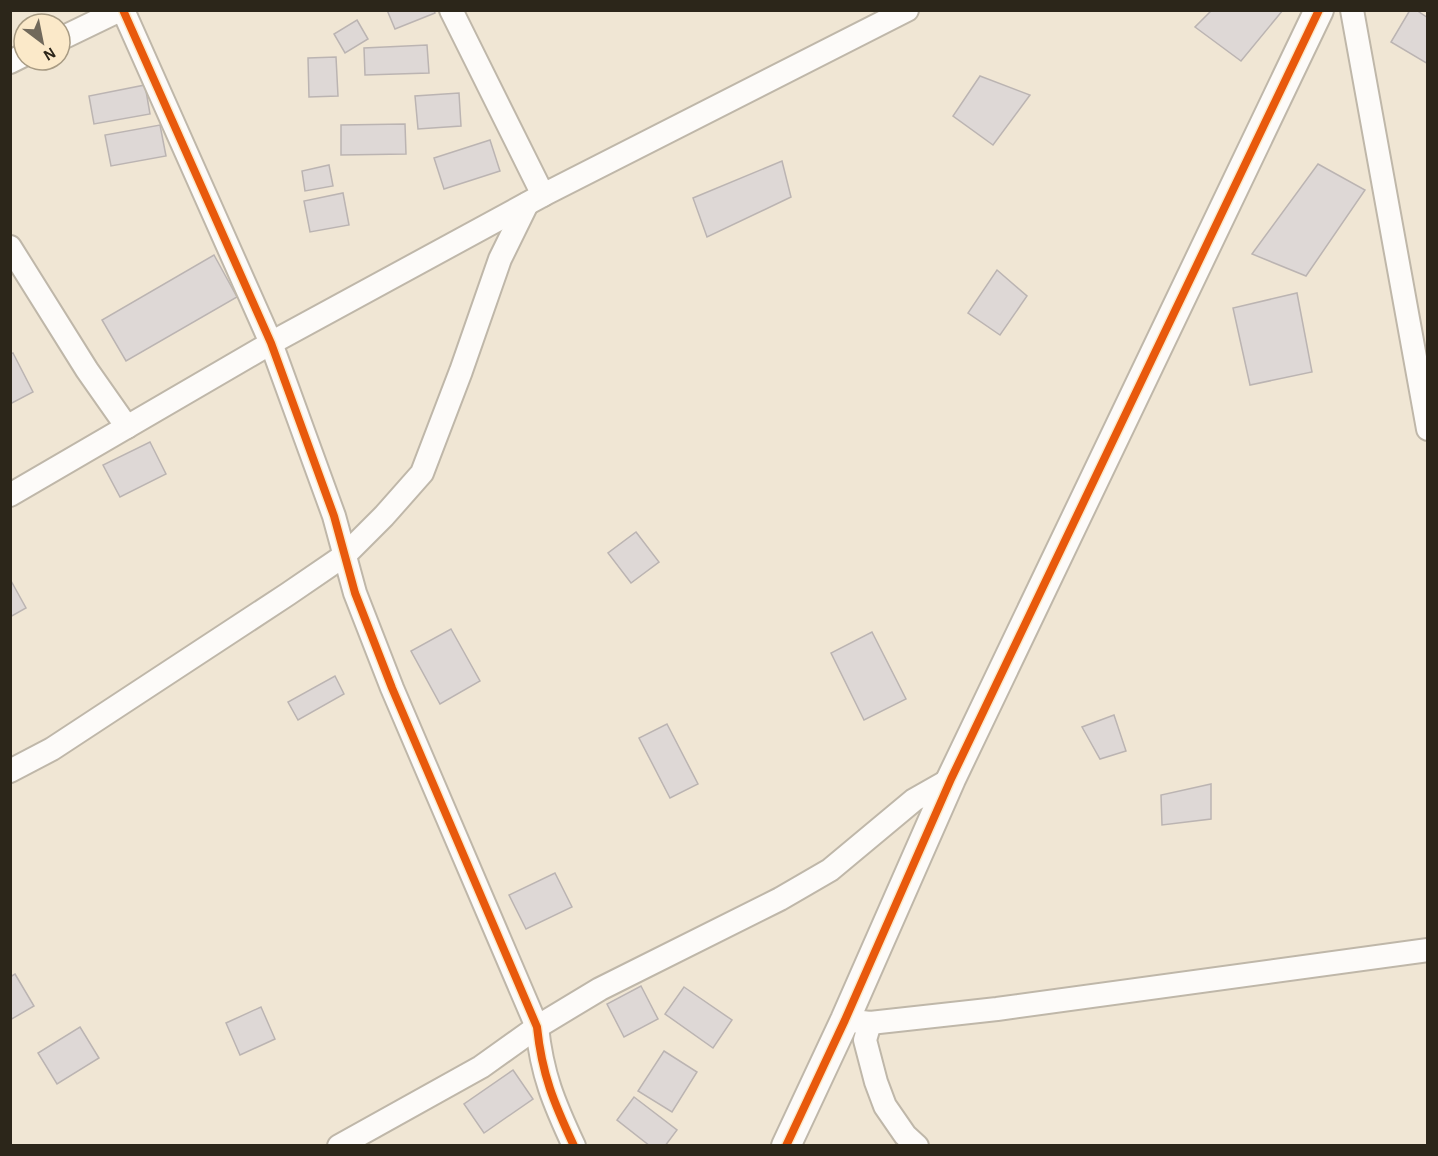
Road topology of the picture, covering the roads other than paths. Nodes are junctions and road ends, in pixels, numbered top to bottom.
1 (122, 10) edge
2 (451, 10) edge
3 (907, 10) edge
4 (1319, 10) edge
5 (1352, 10) edge
6 (72, 33) edge
7 (535, 200) junction
8 (10, 247) edge
9 (271, 343) junction
10 (127, 427) junction
11 (1428, 429) edge
12 (10, 495) edge
13 (345, 555) junction
14 (10, 771) edge
15 (951, 779) junction
16 (1428, 950) edge
17 (857, 1021) junction
18 (537, 1027) junction
19 (339, 1146) edge
20 (574, 1146) edge
21 (786, 1146) edge
22 (917, 1146) edge

1 - 6 street
1 - 9 street
2 - 7 street
3 - 7 street
4 - 15 street
5 - 11 street
7 - 9 street
7 - 13 street
8 - 10 street
9 - 10 street
9 - 13 street
10 - 12 street
13 - 14 street
13 - 18 street
15 - 17 street
15 - 18 street
16 - 17 street
17 - 21 street
17 - 22 street
18 - 19 street
18 - 20 street

